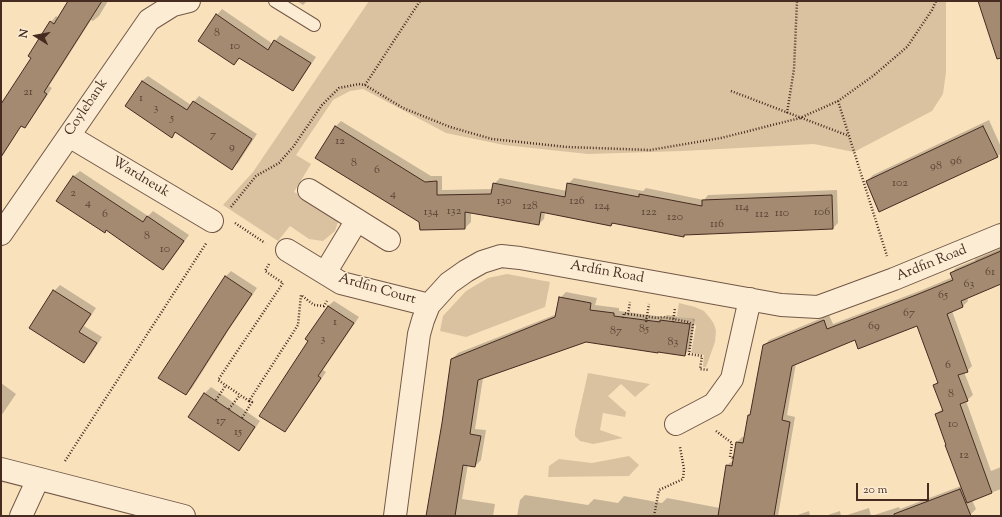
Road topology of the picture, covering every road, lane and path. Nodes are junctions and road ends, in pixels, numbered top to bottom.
1 (189, 1) edge
2 (275, 1) edge
3 (797, 1) edge
4 (936, 1) edge
5 (314, 25) dead end
6 (365, 85) dead end
7 (731, 91) dead end
8 (838, 101) junction
9 (787, 112) junction
10 (800, 118) junction
11 (69, 136) junction
12 (849, 136) junction
13 (309, 190) dead end
14 (357, 220) junction
15 (222, 221) joint
16 (1, 234) edge
17 (1001, 235) edge
18 (389, 240) dead end
19 (282, 251) junction
20 (333, 278) junction
21 (894, 279) junction
22 (630, 298) dead end
23 (750, 299) junction
24 (649, 302) dead end
25 (429, 305) junction
26 (628, 314) junction
27 (647, 317) junction
28 (623, 318) dead end
29 (646, 322) dead end
30 (709, 370) dead end
31 (226, 385) junction
32 (240, 394) junction
33 (216, 400) dead end
34 (249, 401) junction
35 (229, 409) dead end
36 (242, 418) dead end
37 (676, 424) joint
38 (716, 431) dead end
39 (733, 458) dead end
40 (1, 470) edge
41 (38, 479) junction
42 (21, 516) edge
43 (184, 516) edge
44 (395, 516) edge
45 (654, 516) edge

1 - 11 street, Coylebank
2 - 5 lane
3 - 9 path
4 - 8 path
6 - 10 path
7 - 9 path
8 - 10 path
8 - 12 path
9 - 10 path
10 - 12 path
11 - 15 street, Wardneuk
11 - 16 street, Coylebank
12 - 21 path
13 - 14 street
14 - 18 street
14 - 20 street, Ardfin Court
15 - 19 path
17 - 21 street, Ardfin Road
19 - 20 street, Ardfin Court
19 - 31 path
20 - 25 street, Ardfin Court
20 - 34 path
21 - 23 street, Ardfin Road
22 - 26 path
23 - 25 street, Ardfin Road
23 - 37 street
24 - 27 path
25 - 44 street, Ardfin Road
26 - 27 path
26 - 28 path
27 - 29 path
27 - 30 path
31 - 32 path
31 - 33 path
32 - 34 path
32 - 35 path
34 - 36 path
37 - 45 path
38 - 39 path
40 - 41 street
41 - 42 street
41 - 43 street

